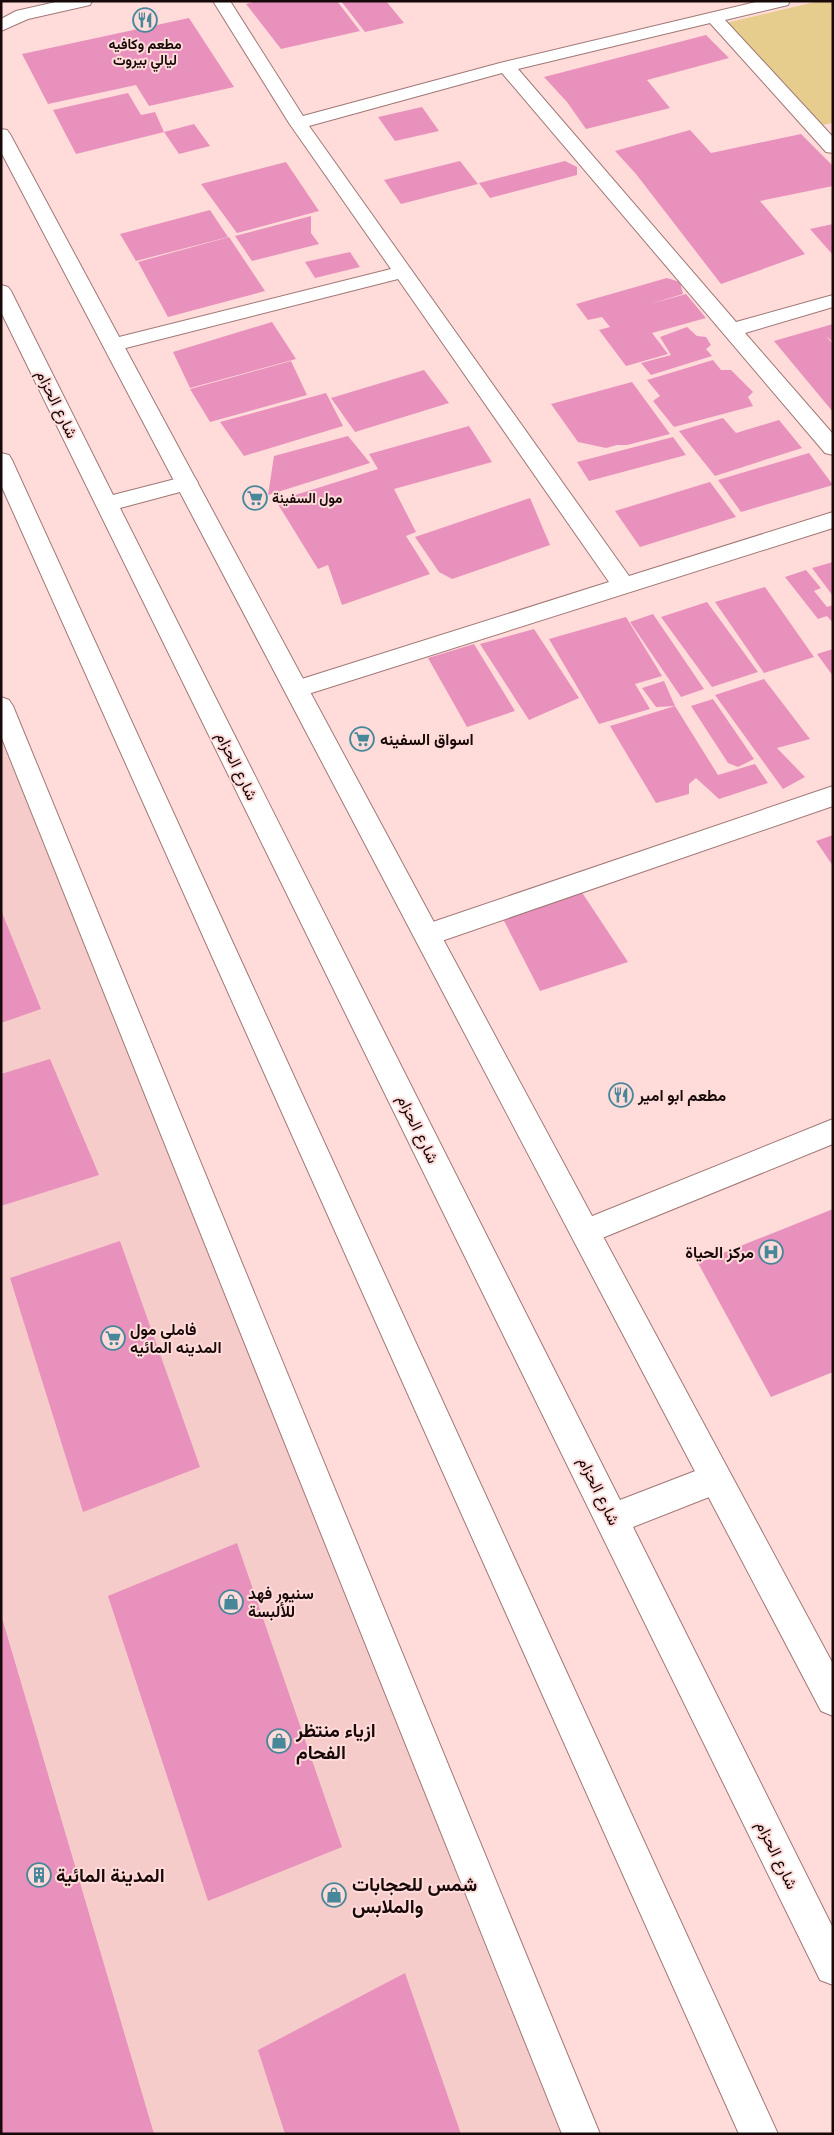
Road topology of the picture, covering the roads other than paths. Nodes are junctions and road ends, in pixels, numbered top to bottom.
1 (84, 1) edge
2 (220, 1) edge
3 (782, 1) edge
4 (715, 19) junction
5 (1, 26) edge
6 (506, 67) junction
7 (298, 123) junction
8 (1, 134) edge
9 (829, 139) edge
10 (401, 272) junction
11 (1, 291) edge
12 (833, 301) edge
13 (731, 330) junction
14 (114, 346) junction
15 (833, 448) edge
16 (1, 460) edge
17 (187, 483) junction
18 (107, 504) junction
19 (833, 520) edge
20 (624, 586) junction
21 (296, 690) junction
22 (1, 706) edge
23 (833, 796) edge
24 (426, 935) junction
25 (833, 1131) edge
26 (585, 1232) junction
27 (716, 1479) junction
28 (612, 1519) junction
29 (833, 1699) edge
30 (833, 1967) edge
31 (581, 2134) edge
32 (759, 2134) edge

1 - 5 main road
2 - 7 main road
3 - 4 main road
4 - 6 main road
4 - 9 main road
6 - 7 main road
6 - 13 main road
7 - 10 main road
8 - 14 main road
10 - 14 main road
10 - 20 main road
11 - 18 main road, شارع الحزام
12 - 13 main road
13 - 15 main road
14 - 17 main road
16 - 32 main road
17 - 18 main road
17 - 21 main road
18 - 28 main road, شارع الحزام
19 - 20 main road
20 - 21 main road
21 - 24 main road
22 - 31 main road
23 - 24 main road
24 - 26 main road
25 - 26 main road
26 - 27 main road
27 - 28 main road
27 - 29 main road
28 - 30 main road, شارع الحزام

